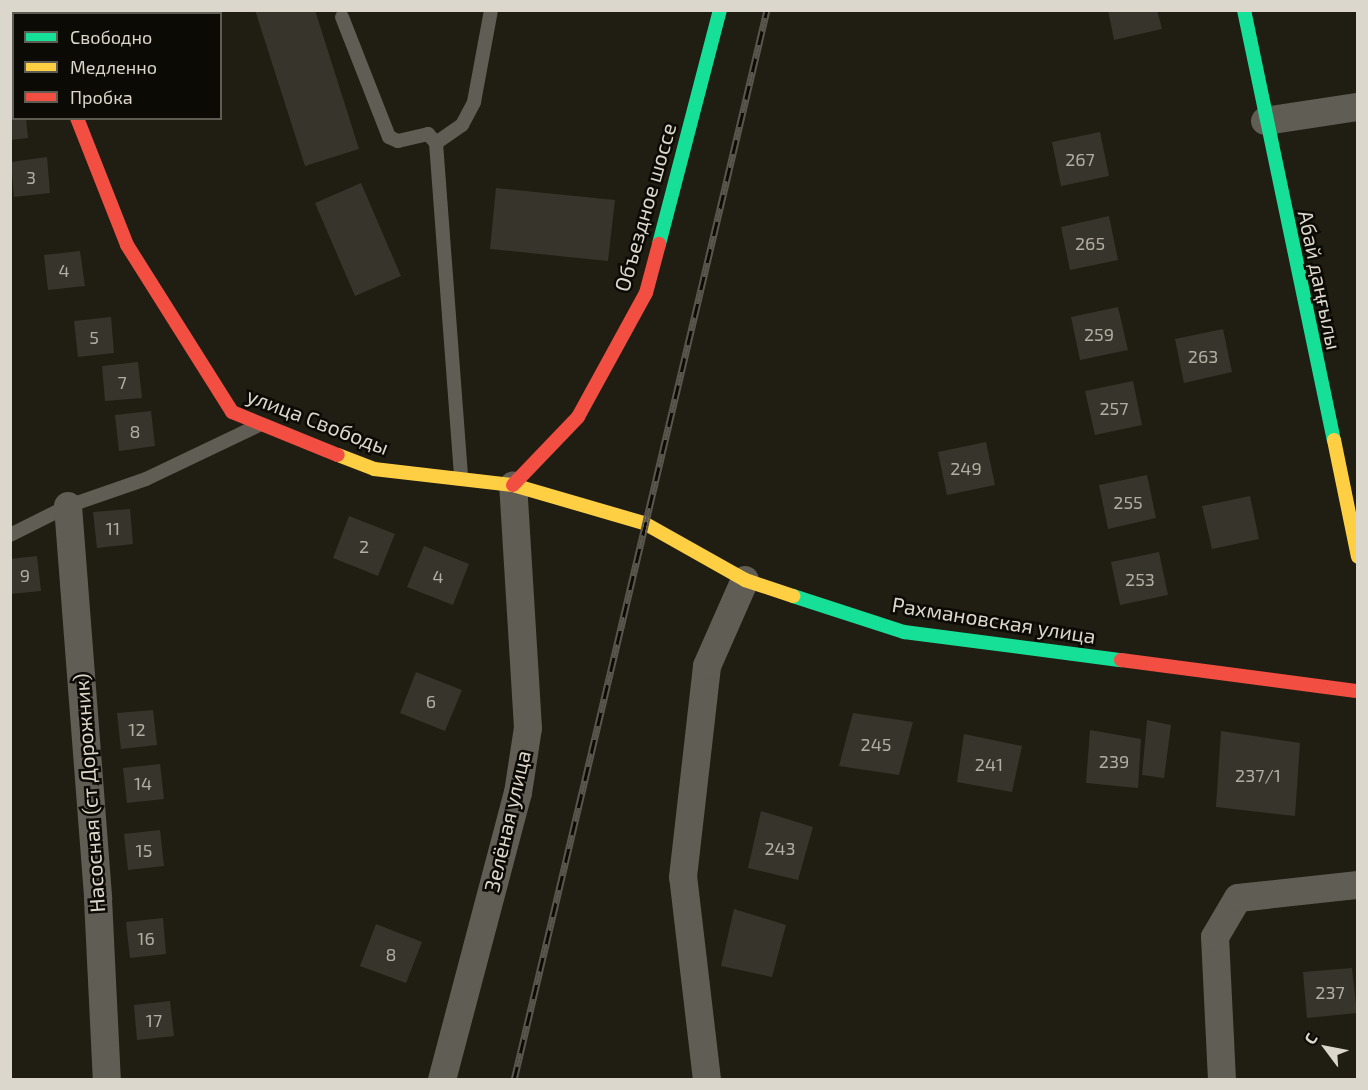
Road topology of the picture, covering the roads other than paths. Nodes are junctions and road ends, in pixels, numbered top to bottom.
1 (491, 10) edge
2 (720, 10) edge
3 (1244, 10) edge
4 (342, 17) dead end
5 (1358, 107) edge
6 (78, 120) edge
7 (1264, 121) junction
8 (436, 143) junction
9 (261, 424) junction
10 (461, 479) junction
11 (513, 485) junction
12 (68, 506) junction
13 (645, 522) joint
14 (10, 535) edge
15 (1358, 557) edge
16 (745, 580) junction
17 (1358, 691) edge
18 (1358, 885) edge
19 (107, 1080) edge
20 (442, 1080) edge
21 (707, 1080) edge
22 (1222, 1080) edge

1 - 8 lane
2 - 11 street, Объездное шоссе
3 - 7 street, Абай даңғылы
4 - 8 lane
5 - 7 street
6 - 9 street, улица Свободы
7 - 15 street, Абай даңғылы
8 - 10 lane
9 - 10 street, улица Свободы
9 - 12 lane
10 - 11 street, улица Свободы
11 - 13 street, улица Свободы
11 - 20 street, Зелёная улица
12 - 14 lane
12 - 19 street, Насосная (ст Дорожник)
13 - 16 street, Рахмановская улица
16 - 17 street, Рахмановская улица
16 - 21 street
18 - 22 street

